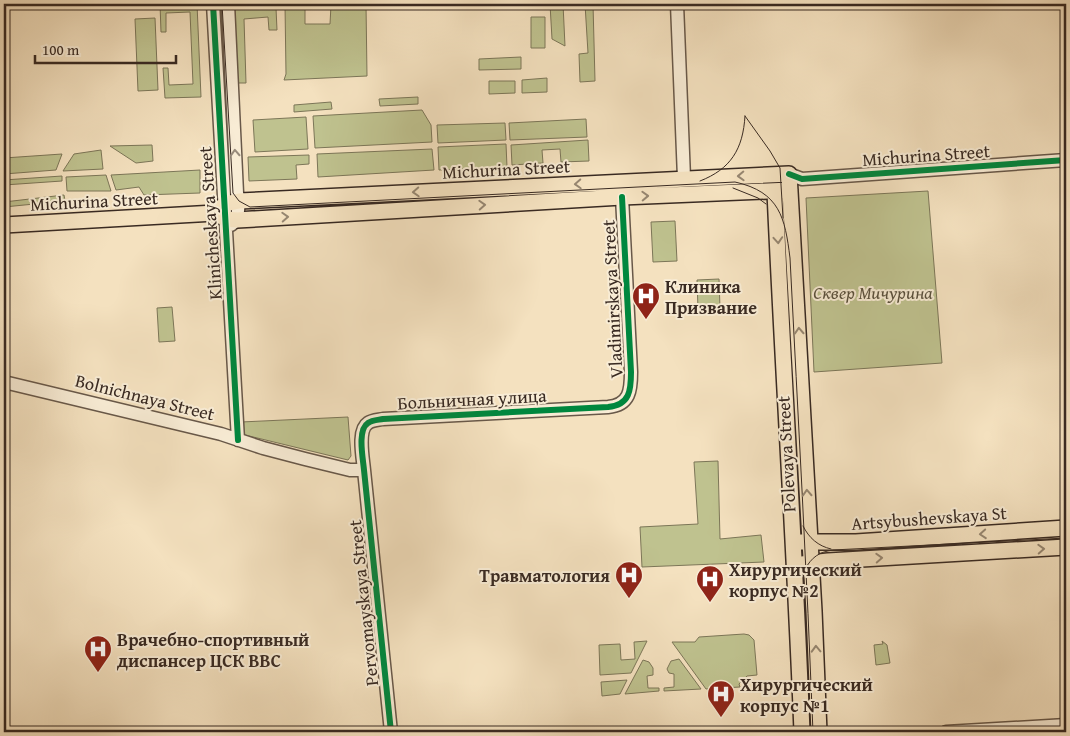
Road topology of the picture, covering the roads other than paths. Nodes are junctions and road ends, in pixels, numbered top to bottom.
1 (213, 4) edge
2 (228, 4) edge
3 (677, 4) edge
4 (1066, 160) edge
5 (796, 177) junction
6 (684, 178) junction
7 (790, 190) junction
8 (775, 192) junction
9 (622, 197) junction
10 (228, 214) junction
11 (4, 225) edge
12 (4, 382) edge
13 (626, 399) joint
14 (238, 440) junction
15 (364, 470) junction
16 (1066, 528) edge
17 (794, 542) junction
18 (809, 542) junction
19 (1066, 547) edge
20 (811, 563) junction
21 (796, 564) junction
22 (1066, 725) edge
23 (391, 732) edge
24 (802, 732) edge
25 (819, 732) edge
26 (946, 732) edge

1 - 10 street, Klinicheskaya Street
10 -> 2 street, Klinicheskaya Street
3 - 6 street
4 - 5 street, Michurina Street
5 -> 6 main road, Michurina Street
5 - 7 main road, Polevaya Street
6 -> 10 main road, Michurina Street
7 - 8 main road, Michurina Street
18 -> 7 main road, Polevaya Street
9 -> 8 main road, Michurina Street
8 -> 17 main road, Polevaya Street
10 -> 9 main road, Michurina Street
9 - 13 street, Vladimirskaya Street
10 - 11 main road, Michurina Street
10 - 14 street, Klinicheskaya Street
12 - 14 street, Bolnichnaya Street
13 - 15 street, Больничная улица
14 - 15 street, Bolnichnaya Street
15 - 23 street, Pervomayskaya Street
16 -> 18 main road, Artsybushevskaya St
17 - 18 main road, Artsybushevskaya St
17 - 21 main road, Polevaya Street
18 - 20 main road, Polevaya Street
20 -> 19 main road, Artsybushevskaya St
20 - 21 main road, Artsybushevskaya St
25 -> 20 main road, Polevaya Street
21 - 24 main road, Polevaya Street
22 - 26 street

